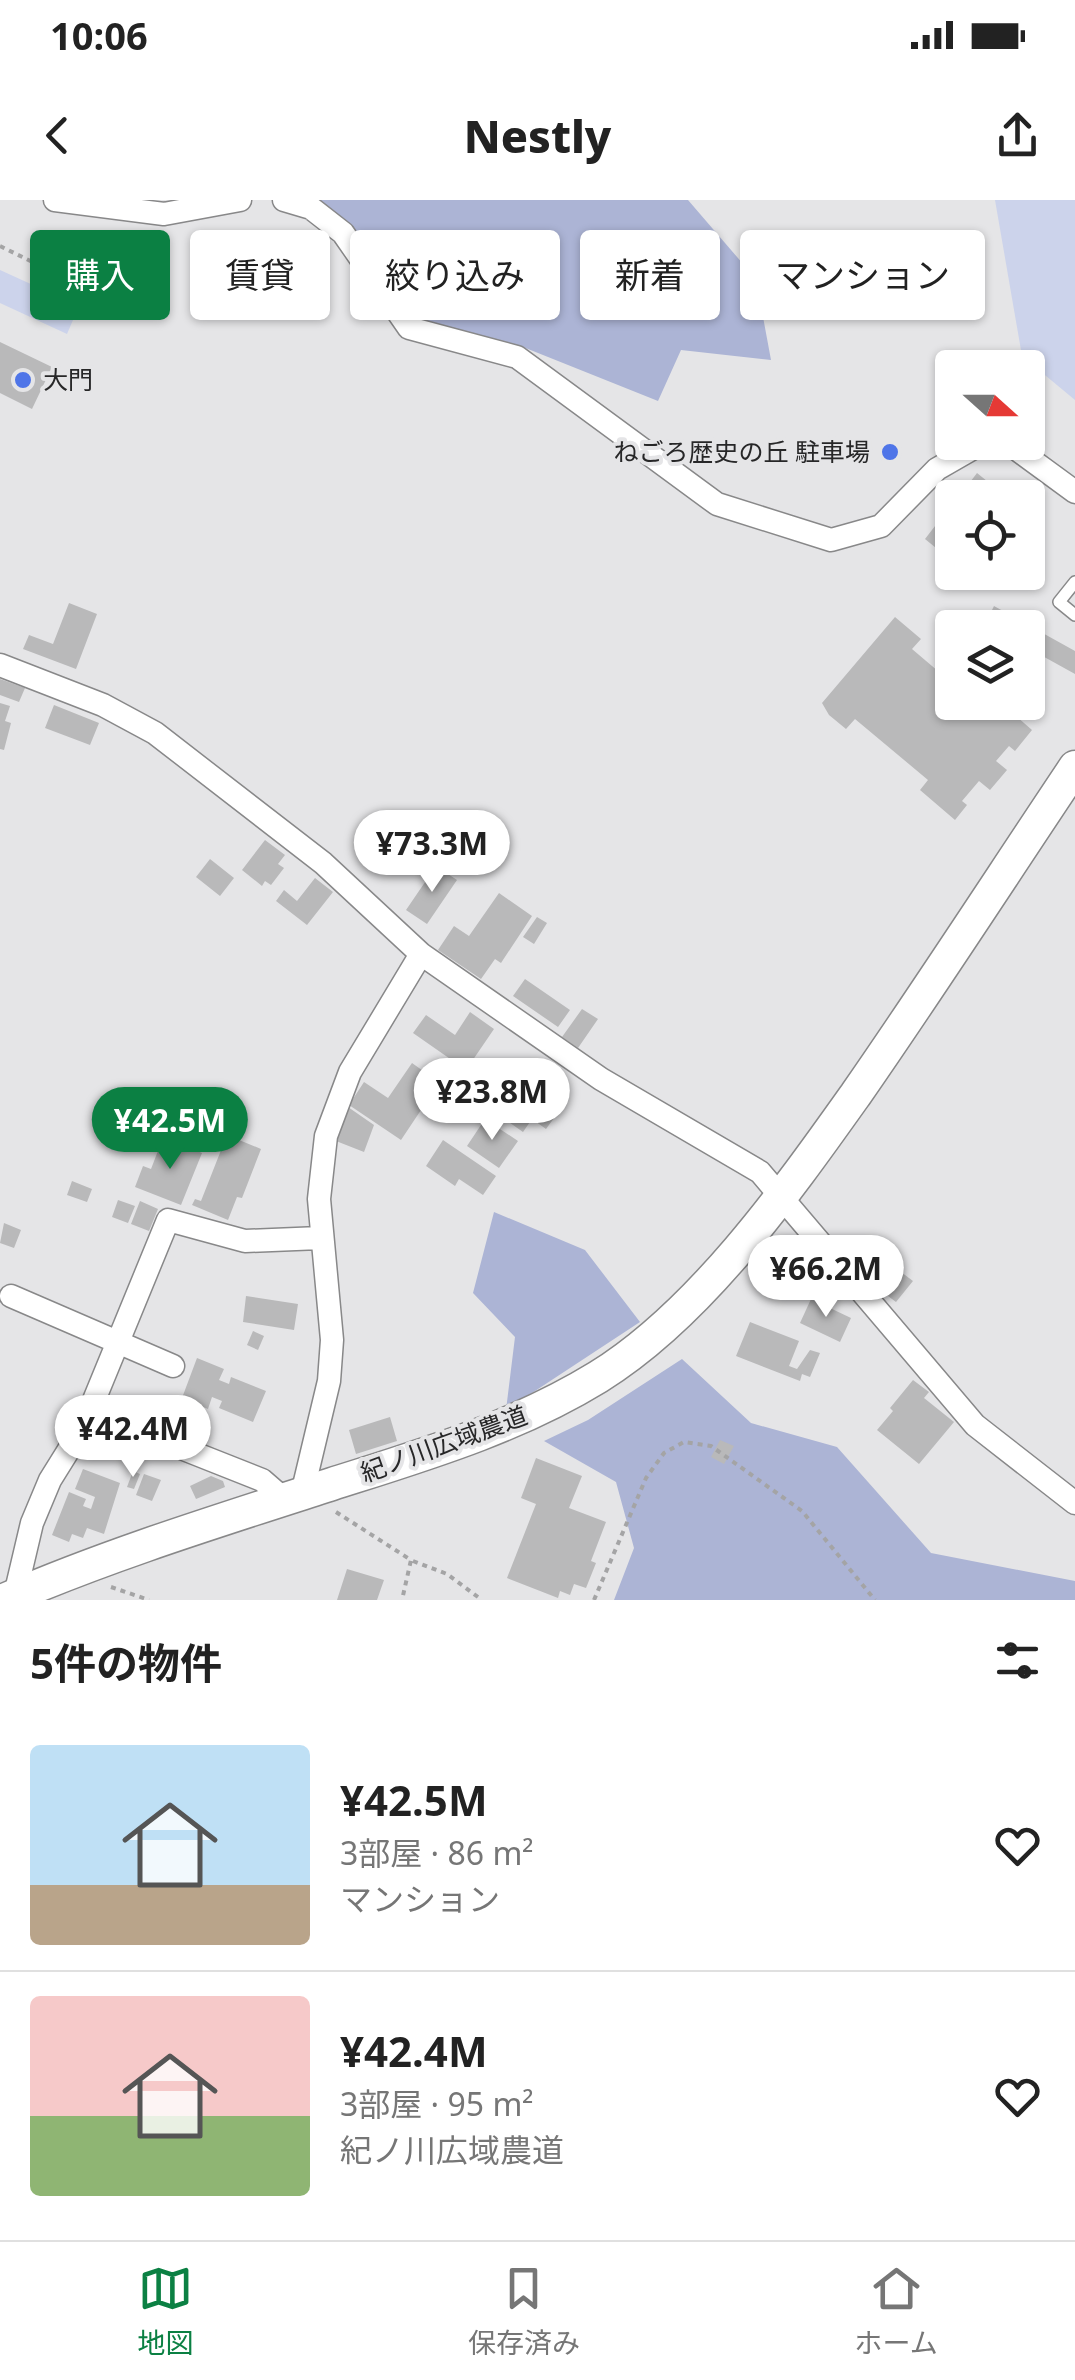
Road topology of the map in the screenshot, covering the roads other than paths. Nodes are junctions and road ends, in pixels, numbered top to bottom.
1 (55, 200) edge
2 (240, 200) edge
3 (284, 200) edge
4 (953, 460) edge
5 (1031, 460) edge
6 (1075, 492) edge
7 (1075, 582) edge
8 (1075, 615) edge
9 (0, 666) edge
10 (1075, 767) edge
11 (421, 954) junction
12 (783, 1197) junction
13 (320, 1238) junction
14 (11, 1296) dead end
15 (117, 1344) junction
16 (173, 1366) dead end
17 (83, 1427) junction
18 (300, 1495) junction
19 (1075, 1504) edge
20 (10, 1598) edge

1 - 2 street
3 - 4 street
5 - 6 street
7 - 8 lane
9 - 11 street
10 - 12 street, 紀ノ川広域農道
11 - 12 street
11 - 13 street
12 - 18 street, 紀ノ川広域農道
12 - 19 street
13 - 15 street
13 - 18 street
14 - 15 street
15 - 16 street
15 - 17 street
17 - 18 street
17 - 20 street
18 - 20 street, 紀ノ川広域農道

